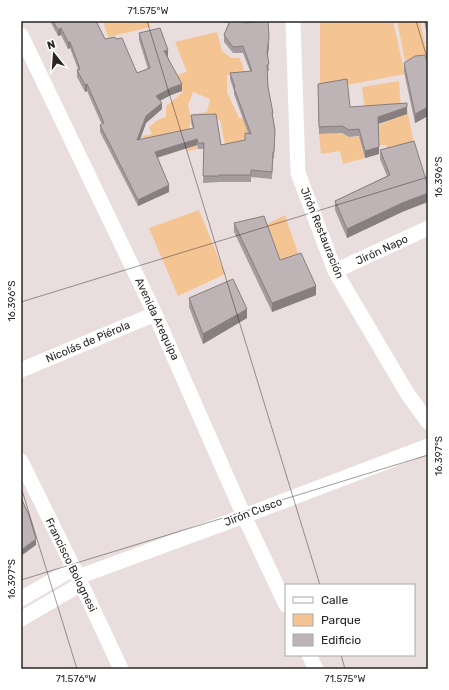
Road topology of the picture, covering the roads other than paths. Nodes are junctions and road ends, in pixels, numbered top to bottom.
1 (293, 21) edge
2 (22, 40) edge
3 (428, 228) edge
4 (335, 271) junction
5 (155, 314) junction
6 (21, 370) edge
7 (428, 422) edge
8 (428, 446) edge
9 (21, 461) edge
10 (244, 516) junction
11 (78, 577) junction
12 (21, 599) edge
13 (285, 603) edge
14 (21, 619) edge
15 (310, 656) edge
16 (121, 669) edge
17 (316, 669) edge

1 - 4 street, Jirón Restauración
2 - 5 street, Avenida Arequipa
3 - 4 street, Jirón Napo
4 - 7 street, Jirón Restauración
5 - 6 street, Nicolás de Piérola
5 - 10 street, Avenida Arequipa
8 - 10 street, Jirón Cusco
9 - 11 street, Francisco Bolognesi
10 - 11 street, Jirón Cusco
10 - 13 street, Avenida Arequipa
11 - 12 street, Jirón Cusco
11 - 14 street, Jirón Cusco
11 - 16 street, Francisco Bolognesi
15 - 17 street

